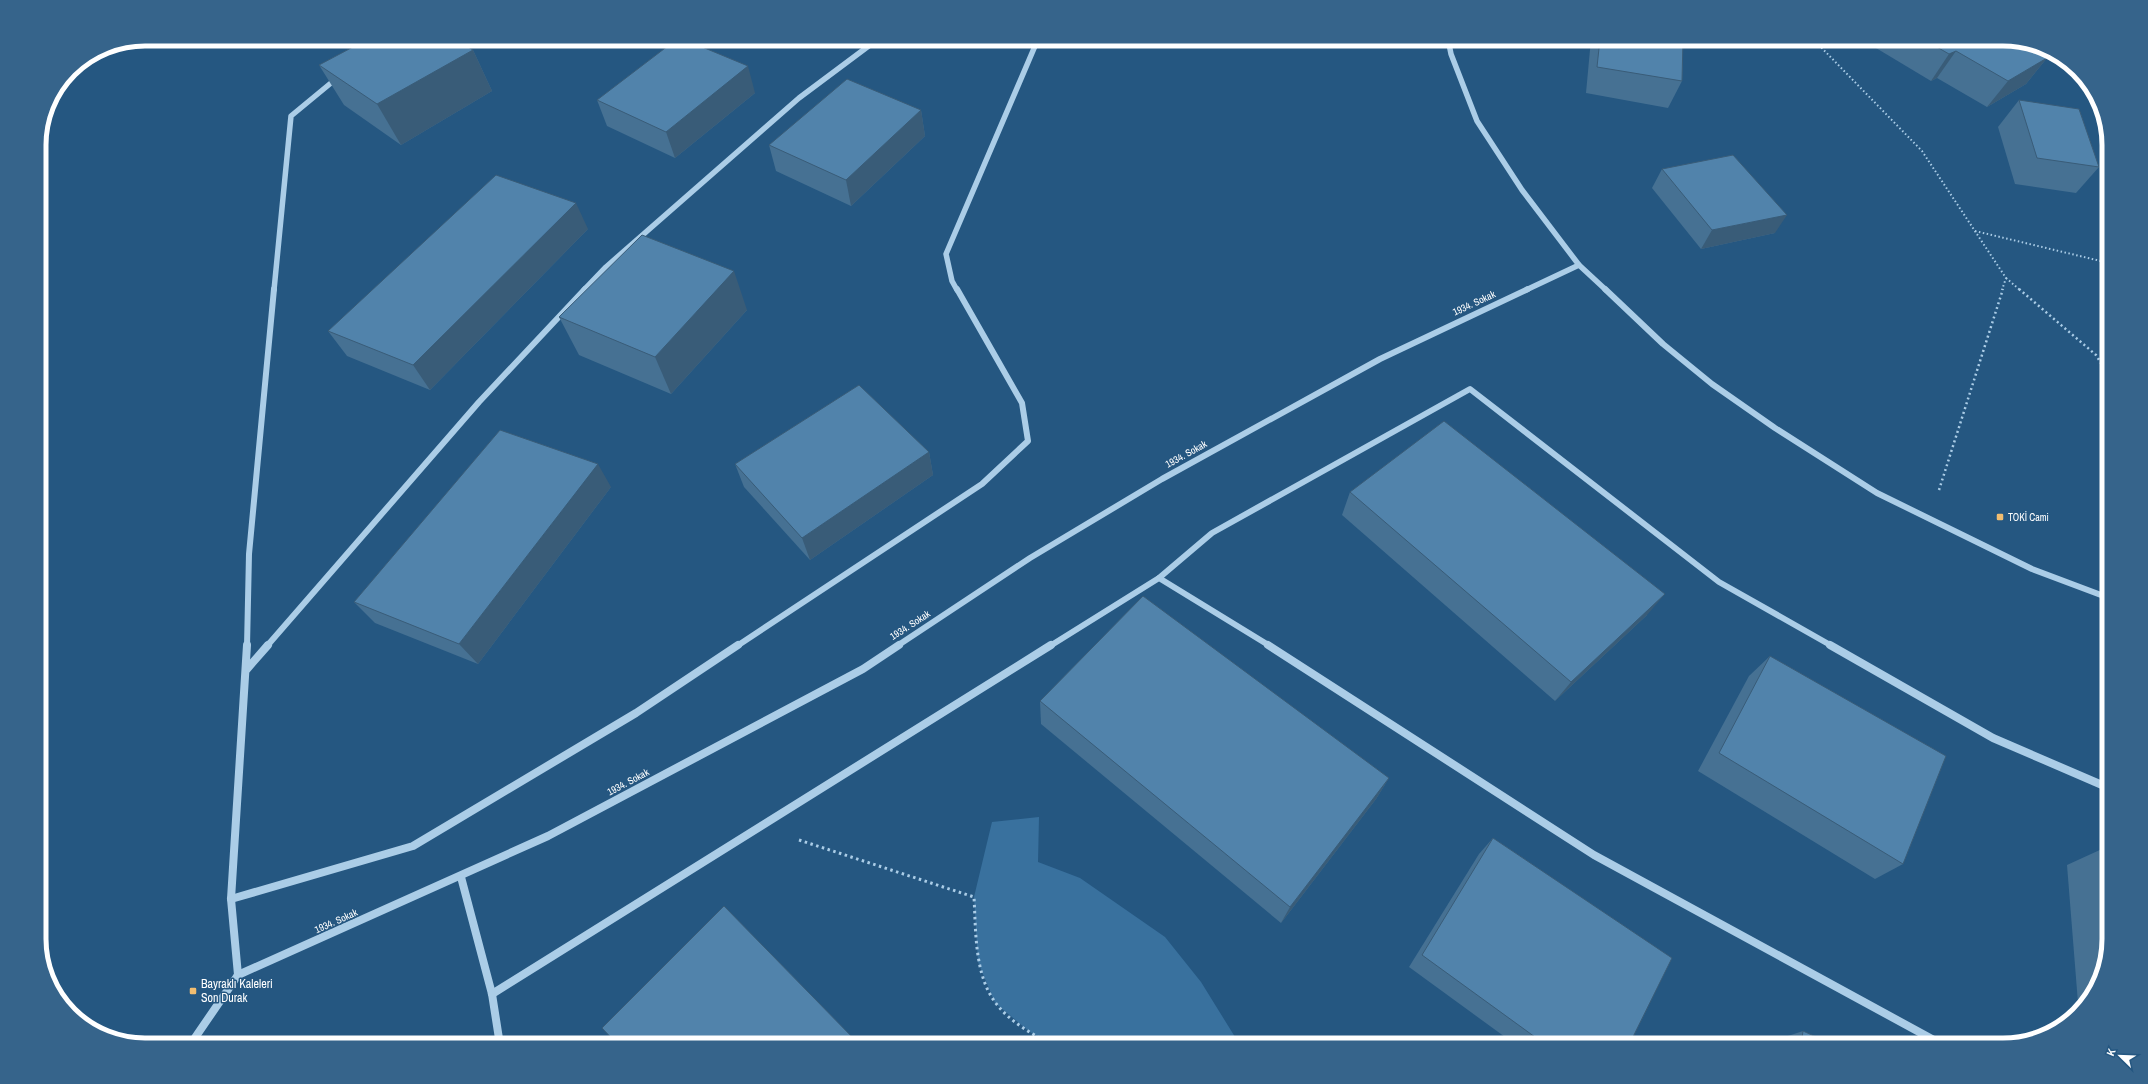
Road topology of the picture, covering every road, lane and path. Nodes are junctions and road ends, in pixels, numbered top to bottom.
1 (869, 46) edge
2 (1035, 46) edge
3 (1449, 46) edge
4 (1820, 46) edge
5 (342, 74) edge
6 (1974, 231) junction
7 (2102, 262) edge
8 (1579, 265) junction
9 (2006, 278) junction
10 (2102, 365) edge
11 (1930, 519) junction
12 (1159, 578) junction
13 (2102, 595) edge
14 (247, 669) junction
15 (2102, 785) edge
16 (760, 827) junction
17 (460, 877) junction
18 (231, 898) junction
19 (238, 975) junction
20 (492, 994) junction
21 (195, 1038) edge
22 (499, 1038) edge
23 (1040, 1038) edge
24 (1930, 1038) edge

1 - 14 street
2 - 18 street
3 - 8 street
4 - 6 path
5 - 14 street
6 - 7 path
6 - 9 path
8 - 11 street
8 - 17 street, 1934. Sokak
9 - 10 path
9 - 11 path
11 - 13 street
12 - 15 street
12 - 16 street
12 - 24 street
14 - 18 street
16 - 20 street
16 - 23 path
17 - 19 street, 1934. Sokak
17 - 20 street
18 - 19 street
19 - 21 street
20 - 22 street

